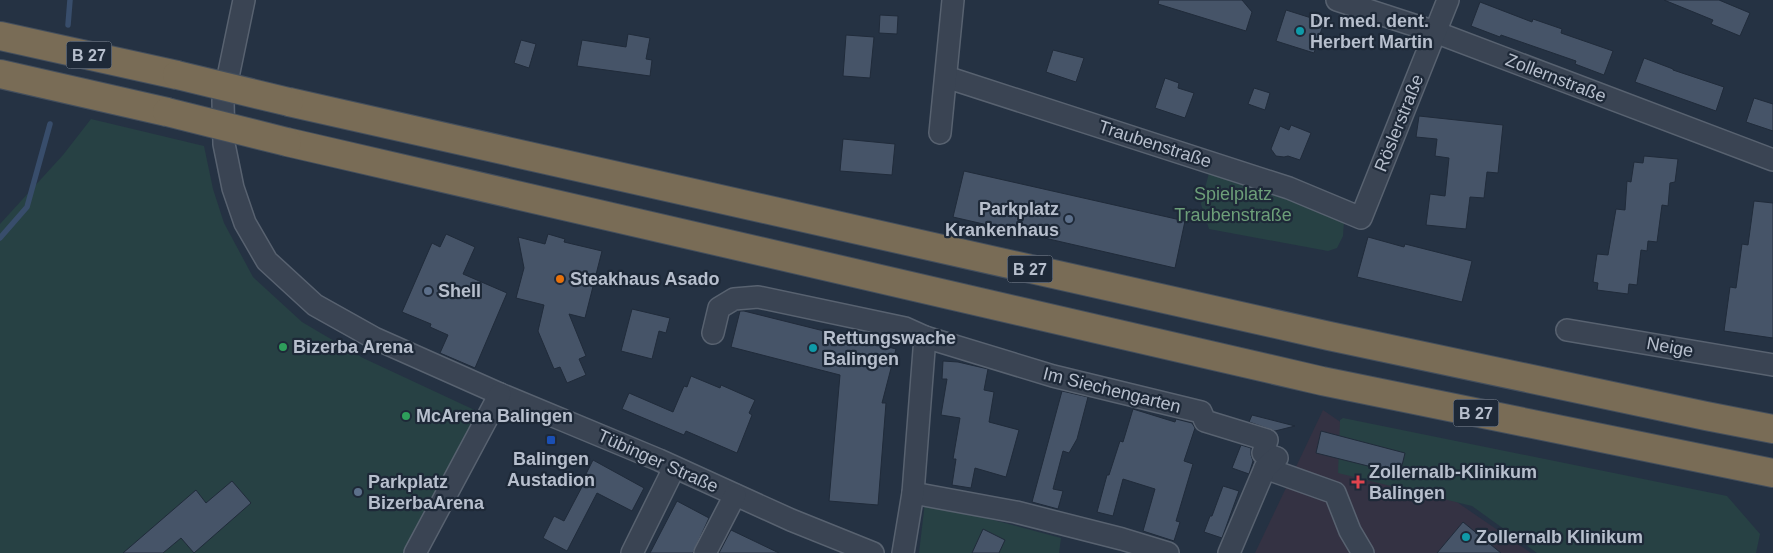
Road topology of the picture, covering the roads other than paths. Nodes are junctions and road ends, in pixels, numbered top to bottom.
1 (244, 0) edge
2 (952, 0) edge
3 (1337, 0) edge
4 (1448, 0) edge
5 (1435, 32) junction
6 (0, 36) edge
7 (0, 74) edge
8 (946, 77) junction
9 (940, 133) dead end
10 (1773, 160) edge
11 (1361, 218) joint
12 (1567, 330) dead end
13 (713, 334) dead end
14 (925, 337) junction
15 (1773, 365) edge
16 (500, 394) junction
17 (1773, 429) edge
18 (1273, 460) junction
19 (1706, 461) junction
20 (674, 468) junction
21 (1773, 473) edge
22 (1773, 489) edge
23 (913, 493) junction
24 (735, 495) junction
25 (866, 552) edge
26 (415, 553) edge
27 (632, 553) edge
28 (705, 553) edge
29 (903, 553) edge
30 (1168, 553) edge
31 (1229, 553) edge
32 (1364, 553) edge

1 - 16 street, Tübinger Straße
2 - 8 street
3 - 5 street, Zollernstraße
4 - 5 street, Röslerstraße
5 - 10 street, Zollernstraße
5 - 11 street, Röslerstraße
6 - 17 highway, B 27, bridge
7 - 19 highway, B 27, bridge
8 - 9 street
8 - 11 street, Traubenstraße
12 - 15 street, Neige
13 - 14 street, Im Siechengarten
14 - 18 street, Im Siechengarten
14 - 23 street
16 - 20 street, Tübinger Straße
16 - 26 street
18 - 31 street
18 - 32 street
19 - 21 highway, B 27
19 - 22 highway
20 - 24 street, Tübinger Straße
20 - 27 street
23 - 29 street
23 - 30 street
24 - 25 street, Tübinger Straße
24 - 28 street

